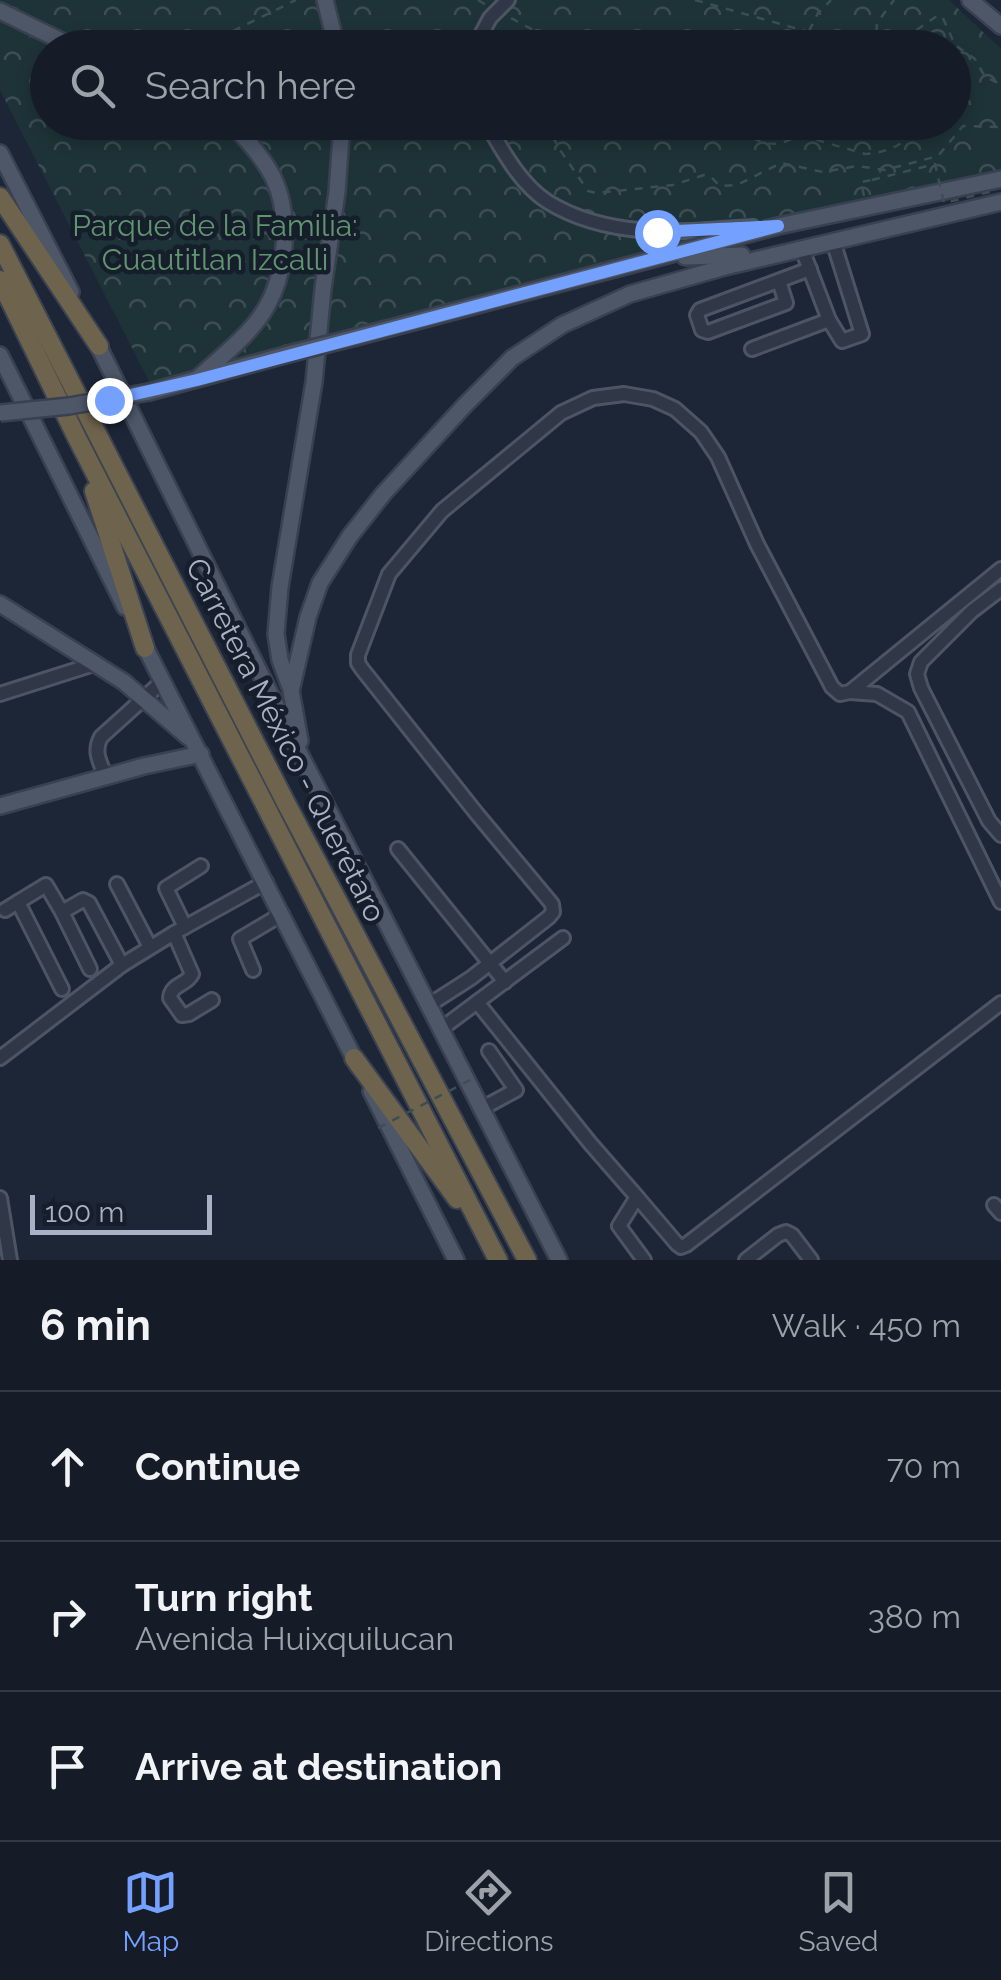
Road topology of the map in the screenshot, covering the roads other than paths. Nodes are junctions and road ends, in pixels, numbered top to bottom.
1 (325, 0) edge
2 (508, 0) edge
3 (970, 0) edge
4 (0, 11) edge
5 (997, 22) edge
6 (39, 30) edge
7 (332, 30) edge
8 (485, 30) edge
9 (248, 140) edge
10 (341, 140) edge
11 (497, 140) edge
12 (0, 154) edge
13 (999, 191) edge
14 (0, 197) edge
15 (778, 226) junction
16 (833, 242) junction
17 (0, 244) edge
18 (802, 249) junction
19 (780, 254) junction
20 (656, 258) junction
21 (810, 269) junction
22 (0, 280) edge
23 (780, 281) junction
24 (829, 320) junction
25 (99, 346) junction
26 (752, 350) dead end
27 (0, 355) edge
28 (197, 380) junction
29 (0, 413) edge
30 (77, 438) junction
31 (1001, 569) edge
32 (1001, 588) edge
33 (0, 604) edge
34 (146, 648) junction
35 (94, 664) junction
36 (162, 681) junction
37 (292, 691) junction
38 (850, 692) junction
39 (0, 694) edge
40 (143, 698) junction
41 (199, 750) junction
42 (303, 760) junction
43 (106, 776) junction
44 (0, 806) edge
45 (1001, 834) edge
46 (398, 850) dead end
47 (201, 866) dead end
48 (266, 882) junction
49 (116, 884) dead end
50 (18, 902) junction
51 (1001, 902) edge
52 (5, 910) dead end
53 (62, 912) junction
54 (282, 914) junction
55 (179, 930) junction
56 (563, 938) dead end
57 (150, 947) junction
58 (490, 964) junction
59 (122, 965) junction
60 (90, 969) dead end
61 (253, 970) dead end
62 (505, 982) junction
63 (62, 990) dead end
64 (212, 1000) dead end
65 (478, 1002) junction
66 (1001, 1003) edge
67 (429, 1006) junction
68 (440, 1029) junction
69 (489, 1052) dead end
70 (0, 1058) edge
71 (354, 1058) junction
72 (482, 1109) junction
73 (637, 1197) junction
74 (0, 1198) edge
75 (494, 1252) edge
76 (10, 1260) edge
77 (456, 1260) edge
78 (526, 1260) edge
79 (559, 1260) edge
80 (644, 1260) edge
81 (746, 1260) edge
82 (811, 1260) edge

1 - 7 main road
2 - 8 street
3 - 5 main road
4 - 6 main road
9 - 28 main road
10 - 37 main road
11 - 15 street
12 - 25 main road
13 - 15 main road
13 - 16 main road
14 - 25 highway
15 - 20 main road
16 - 18 main road
16 - 24 street
17 - 78 highway, Carretera México - Querétaro
18 - 19 main road
18 - 21 street
19 - 20 main road
19 - 37 main road
20 - 28 main road, bridge
21 - 23 street
21 - 24 street
22 - 30 highway, Carretera México - Querétaro
23 - 23 street
24 - 26 street
25 - 42 main road
27 - 34 main road
28 - 29 main road, bridge
30 - 34 highway
30 - 75 highway, Carretera México - Querétaro
31 - 38 street
32 - 45 street
33 - 35 main road
34 - 36 main road
35 - 39 street
35 - 40 main road
36 - 40 street
36 - 41 main road
37 - 42 main road
38 - 51 street
38 - 58 street
40 - 41 main road
40 - 43 street
41 - 43 main road
41 - 48 main road
42 - 67 main road
43 - 44 main road
46 - 58 street
47 - 55 street
48 - 54 main road
48 - 55 street
49 - 57 street
50 - 52 street
50 - 53 street
50 - 63 street
53 - 59 street
53 - 60 street
54 - 61 street
54 - 71 main road
55 - 57 street
55 - 64 street
56 - 62 street
57 - 59 street
58 - 62 street
58 - 67 street
59 - 70 street
62 - 65 street
65 - 68 street
65 - 73 street
66 - 73 street
67 - 68 main road
68 - 72 main road
69 - 72 street
71 - 75 highway
71 - 77 main road
72 - 79 main road
73 - 80 street
74 - 76 street
81 - 82 street

